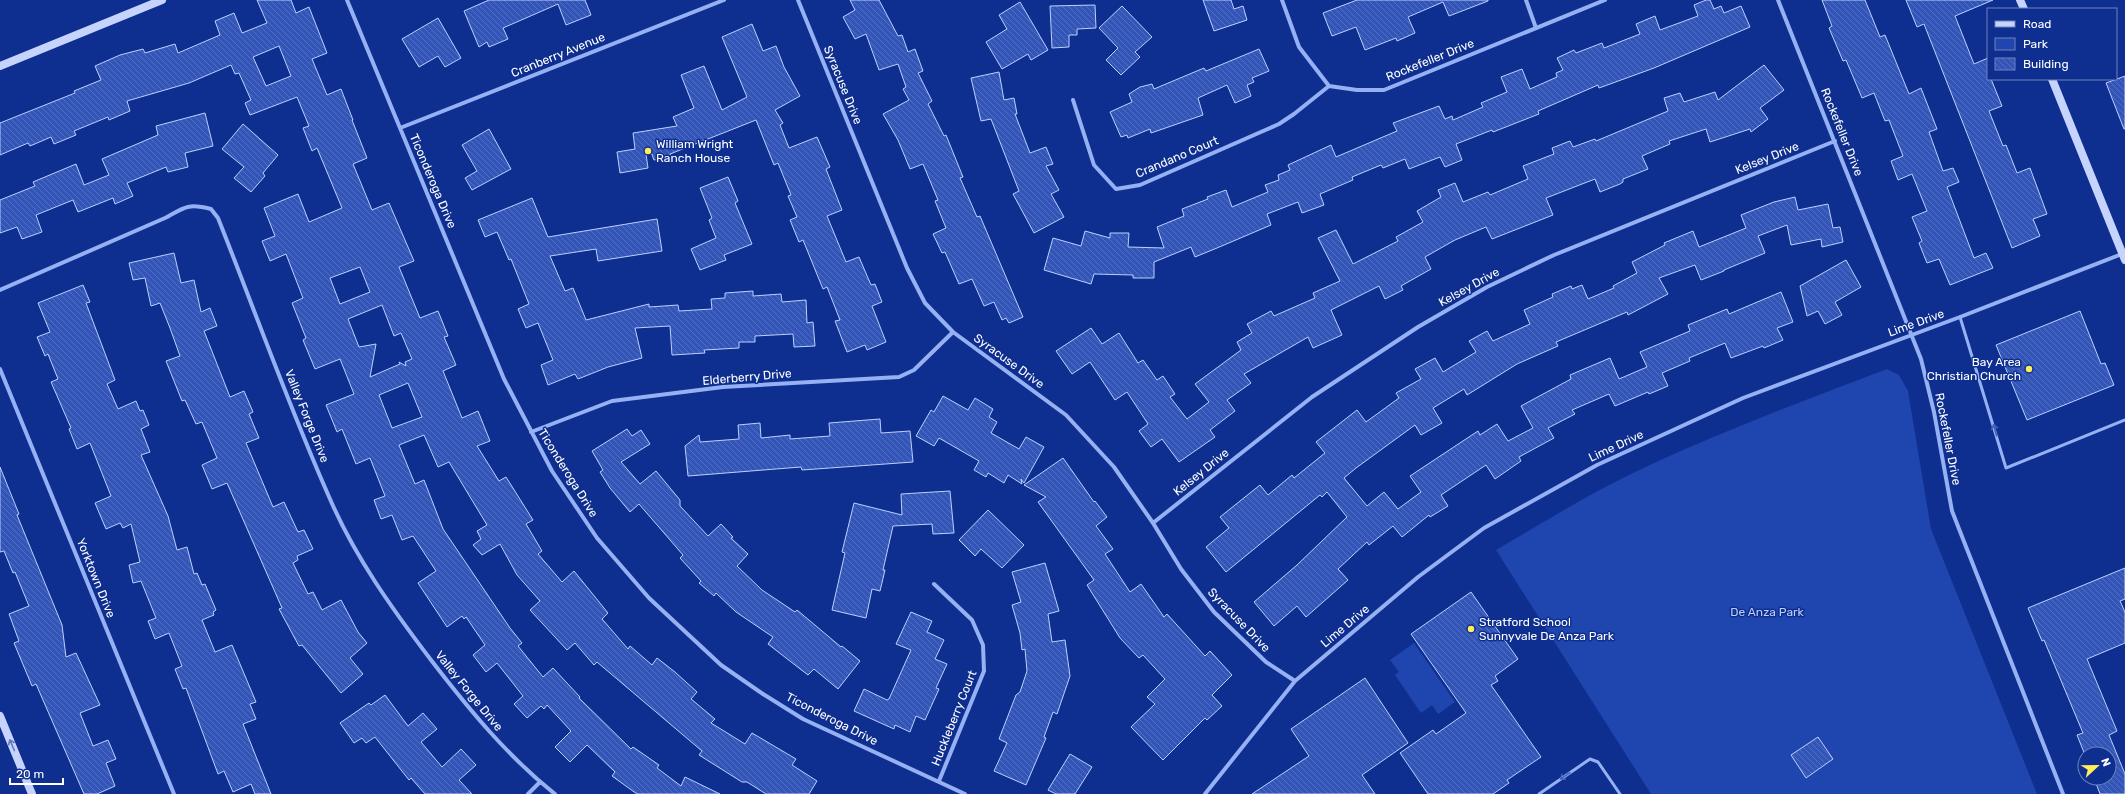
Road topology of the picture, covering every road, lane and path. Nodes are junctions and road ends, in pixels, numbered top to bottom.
1 (162, 0) edge
2 (347, 0) edge
3 (724, 0) edge
4 (798, 0) edge
5 (1282, 0) edge
6 (1526, 0) edge
7 (1605, 0) edge
8 (1778, 0) edge
9 (717, 1) edge
10 (1536, 28) junction
11 (0, 66) edge
12 (2052, 80) edge
13 (1329, 86) junction
14 (1073, 100) dead end
15 (400, 128) junction
16 (1835, 141) junction
17 (2124, 256) edge
18 (0, 290) edge
19 (1960, 317) junction
20 (953, 332) junction
21 (1911, 335) junction
22 (0, 369) edge
23 (2125, 420) edge
24 (531, 432) junction
25 (1153, 523) junction
26 (934, 584) dead end
27 (1295, 681) junction
28 (0, 716) edge
29 (939, 781) junction
30 (540, 782) junction
31 (32, 794) edge
32 (174, 794) edge
33 (528, 794) edge
34 (555, 794) edge
35 (965, 794) edge
36 (1205, 794) edge
37 (1539, 794) edge
38 (1620, 794) edge
39 (2063, 794) edge

1 - 11 street
2 - 15 street, Ticonderoga Drive
3 - 9 street, Cranberry Avenue
4 - 20 street, Syracuse Drive
5 - 13 street
6 - 10 street
7 - 10 street, Rockefeller Drive
8 - 16 street, Rockefeller Drive
9 - 15 street, Cranberry Avenue
10 - 13 street, Rockefeller Drive
12 - 17 street
13 - 14 street, Crandano Court
15 - 24 street, Ticonderoga Drive
16 - 21 street, Rockefeller Drive
16 - 25 street, Kelsey Drive
17 - 19 street, Lime Drive
18 - 30 street, Valley Forge Drive
19 - 21 street, Lime Drive
23 -> 19 lane
20 - 24 street, Elderberry Drive
20 - 25 street, Syracuse Drive
21 - 27 street, Lime Drive
21 - 39 street, Rockefeller Drive
22 - 32 street, Yorktown Drive
24 - 29 street, Ticonderoga Drive
25 - 27 street, Syracuse Drive
26 - 29 street, Huckleberry Court
27 - 36 street, Lime Drive
31 -> 28 street
29 - 35 street, Ticonderoga Drive
30 - 33 street
30 - 34 street, Valley Forge Drive
38 -> 37 lane

